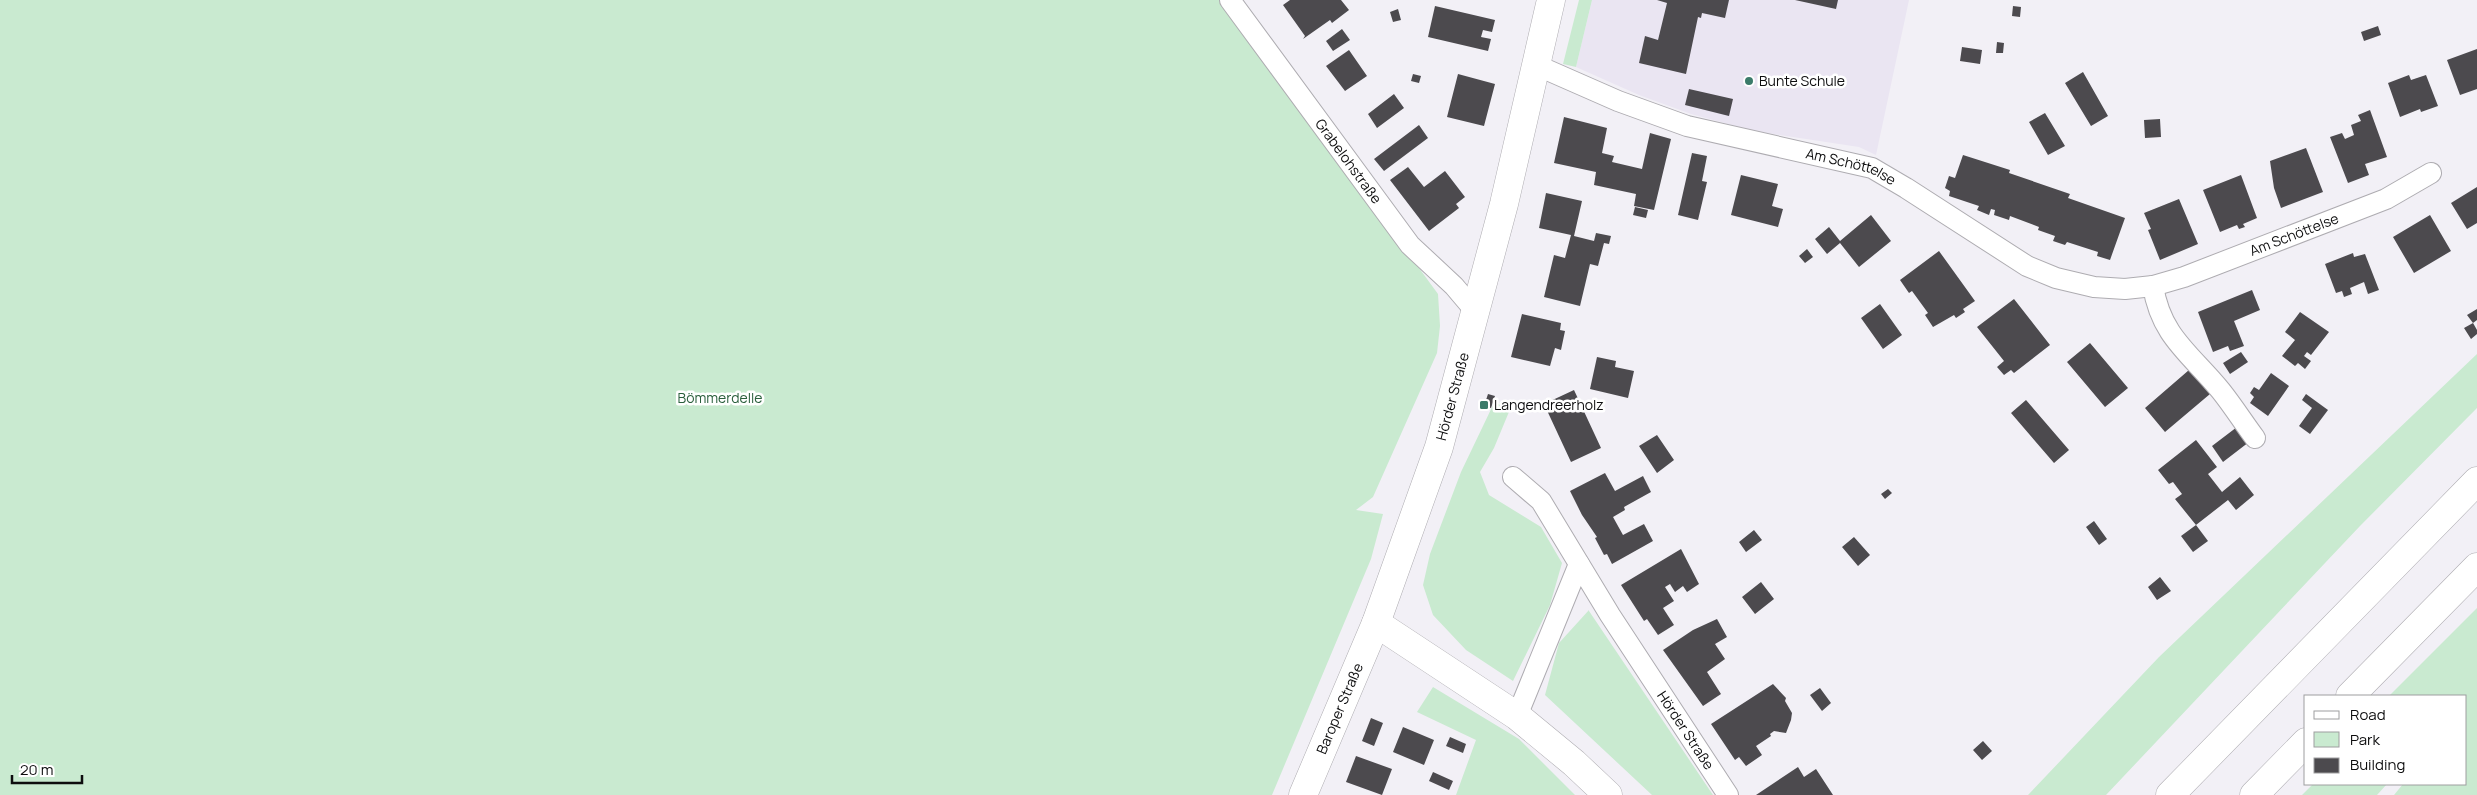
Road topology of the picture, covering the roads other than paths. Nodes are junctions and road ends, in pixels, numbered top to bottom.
1 (1230, 0) edge
2 (1551, 0) edge
3 (1536, 65) junction
4 (2432, 173) dead end
5 (2153, 286) junction
6 (1476, 312) junction
7 (2255, 438) dead end
8 (1513, 477) dead end
9 (2477, 481) edge
10 (1579, 564) junction
11 (2477, 567) edge
12 (1376, 623) junction
13 (2351, 695) edge
14 (1517, 716) junction
15 (2304, 744) edge
16 (1303, 795) edge
17 (1608, 795) edge
18 (1728, 795) edge
19 (2170, 795) edge
20 (2254, 795) edge

1 - 6 street, Grabelohstraße
2 - 3 main road, Hörder Straße
3 - 5 street, Am Schöttelse
3 - 6 main road, Hörder Straße
4 - 5 street, Am Schöttelse
5 - 7 street
6 - 12 main road, Hörder Straße
8 - 10 street, Hörder Straße
9 - 19 main road
10 - 14 street
10 - 18 street, Hörder Straße
11 - 13 main road
12 - 14 main road
12 - 16 main road, Baroper Straße
14 - 17 main road
15 - 20 main road

